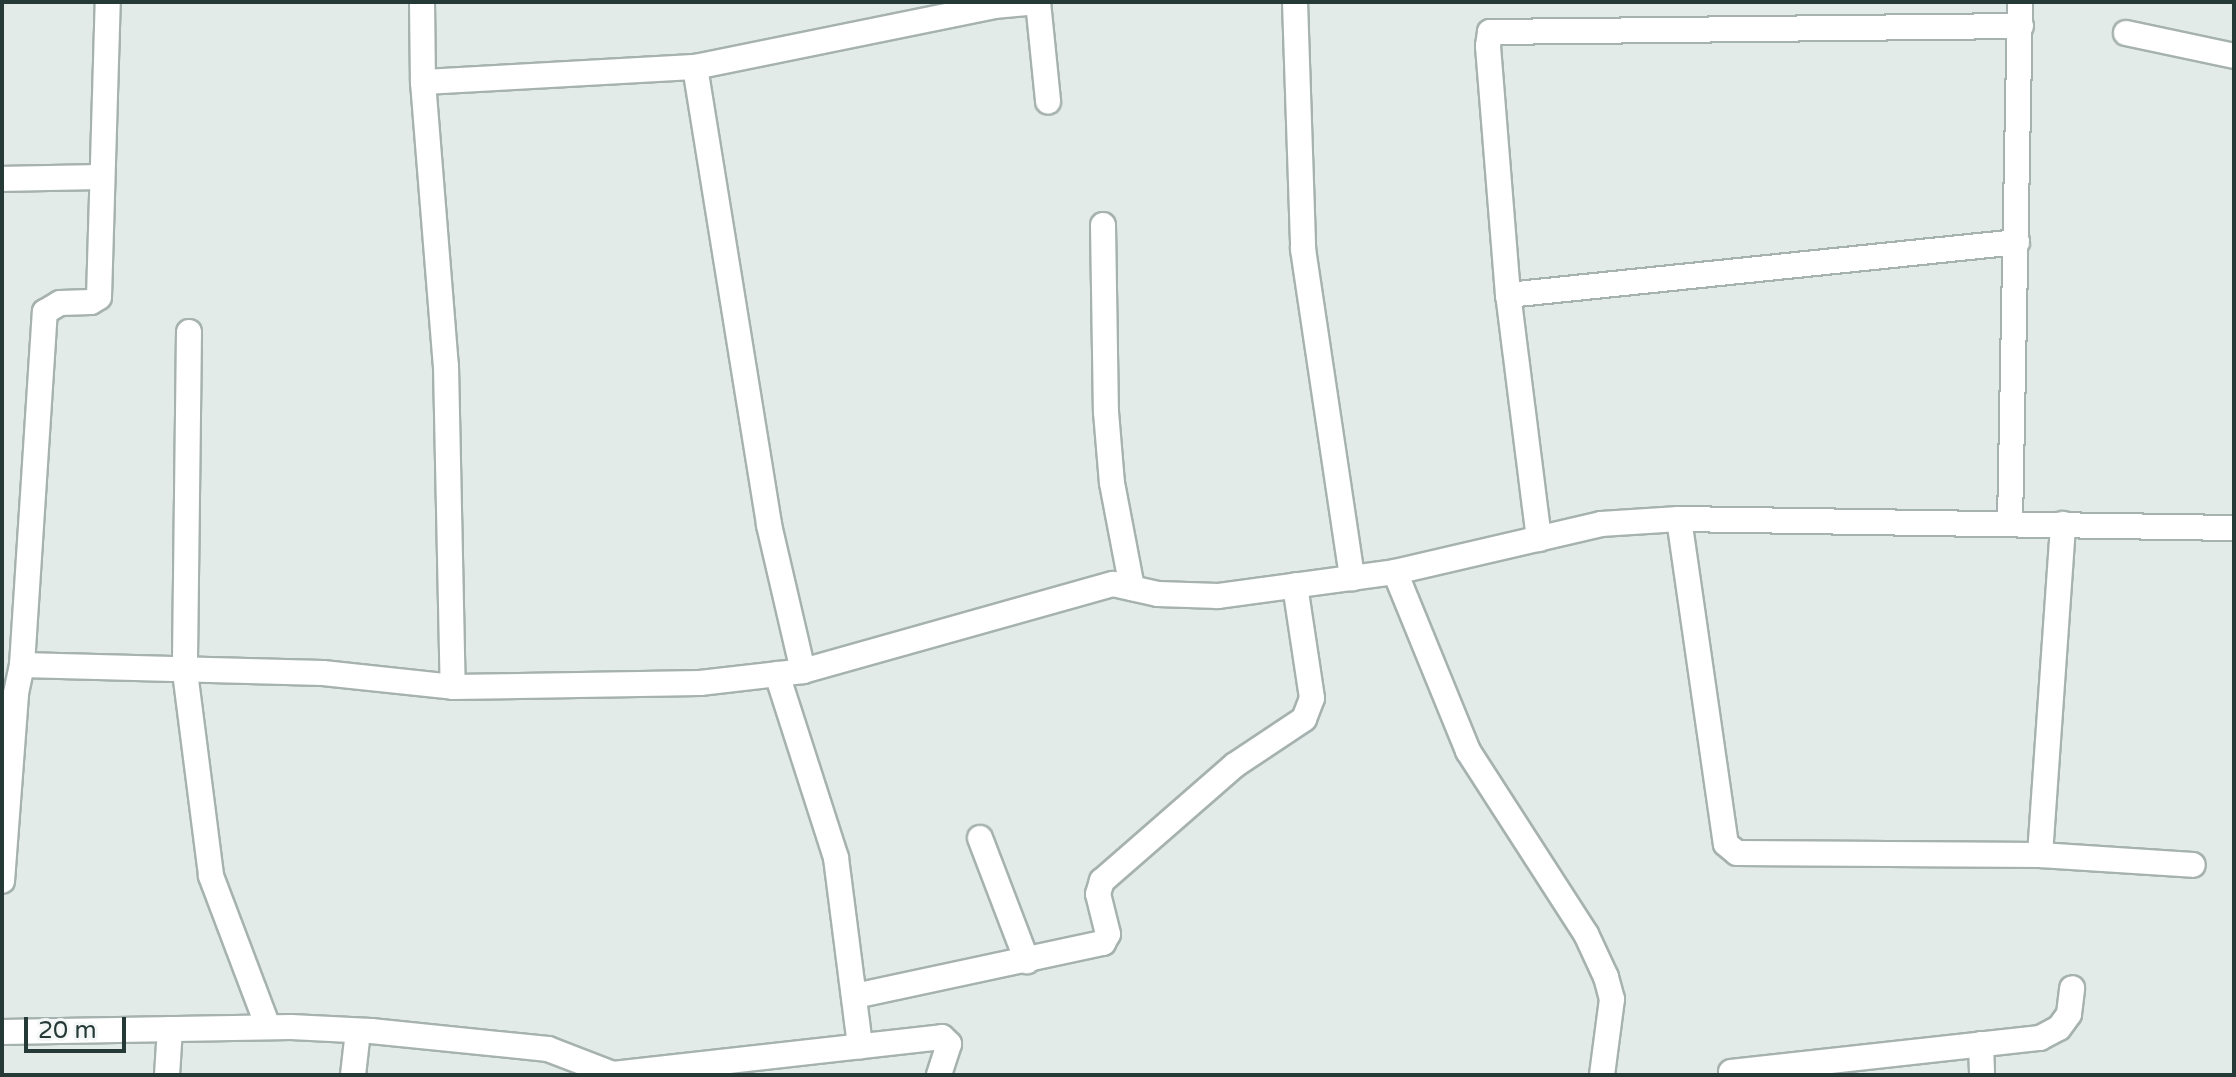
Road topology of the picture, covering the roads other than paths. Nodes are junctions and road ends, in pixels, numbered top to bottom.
1 (108, 2) edge
2 (422, 2) edge
3 (1038, 2) edge
4 (1295, 2) edge
5 (2021, 14) edge
6 (2126, 33) dead end
7 (2234, 56) edge
8 (695, 67) junction
9 (423, 82) junction
10 (1048, 101) dead end
11 (101, 177) junction
12 (2, 179) edge
13 (1103, 225) dead end
14 (2017, 242) junction
15 (1508, 295) junction
16 (189, 332) dead end
17 (1679, 519) junction
18 (2010, 523) junction
19 (2063, 524) junction
20 (2234, 528) edge
21 (1539, 539) junction
22 (1395, 572) junction
23 (1352, 578) junction
24 (1295, 585) junction
25 (1132, 588) junction
26 (22, 665) junction
27 (803, 671) junction
28 (185, 672) junction
29 (777, 674) junction
30 (453, 687) junction
31 (9, 692) edge
32 (980, 838) dead end
33 (2040, 855) junction
34 (2193, 865) dead end
35 (2, 881) edge
36 (1027, 961) junction
37 (2072, 988) dead end
38 (855, 996) junction
39 (268, 1027) junction
40 (170, 1029) junction
41 (358, 1031) junction
42 (2, 1032) edge
43 (1981, 1044) junction
44 (860, 1046) junction
45 (766, 1066) edge
46 (1731, 1072) dead end
47 (167, 1075) edge
48 (353, 1075) edge
49 (939, 1075) edge
50 (1602, 1075) edge
51 (1982, 1075) edge

1 - 11 street
2 - 9 street
3 - 8 street
3 - 10 street
4 - 23 street
5 - 14 street
5 - 15 street
6 - 7 street
8 - 9 street
8 - 27 street
9 - 30 street
11 - 12 street
11 - 26 street
13 - 25 street
14 - 15 street
14 - 18 street
15 - 21 street
16 - 28 street
17 - 18 street
17 - 21 street
17 - 33 street
18 - 19 street
19 - 20 street
19 - 33 street
21 - 22 street
22 - 23 street
22 - 50 street
23 - 24 street
24 - 25 street
24 - 36 street
25 - 27 street
26 - 28 street
26 - 31 street
27 - 29 street
28 - 30 street
28 - 39 street
29 - 30 street
29 - 38 street
31 - 35 street
32 - 36 street
33 - 34 street
36 - 38 street
37 - 43 street
38 - 44 street
39 - 40 street
39 - 41 street
40 - 42 street
40 - 47 street
41 - 45 street
41 - 48 street
43 - 46 street
43 - 51 street
44 - 45 street
44 - 49 street

